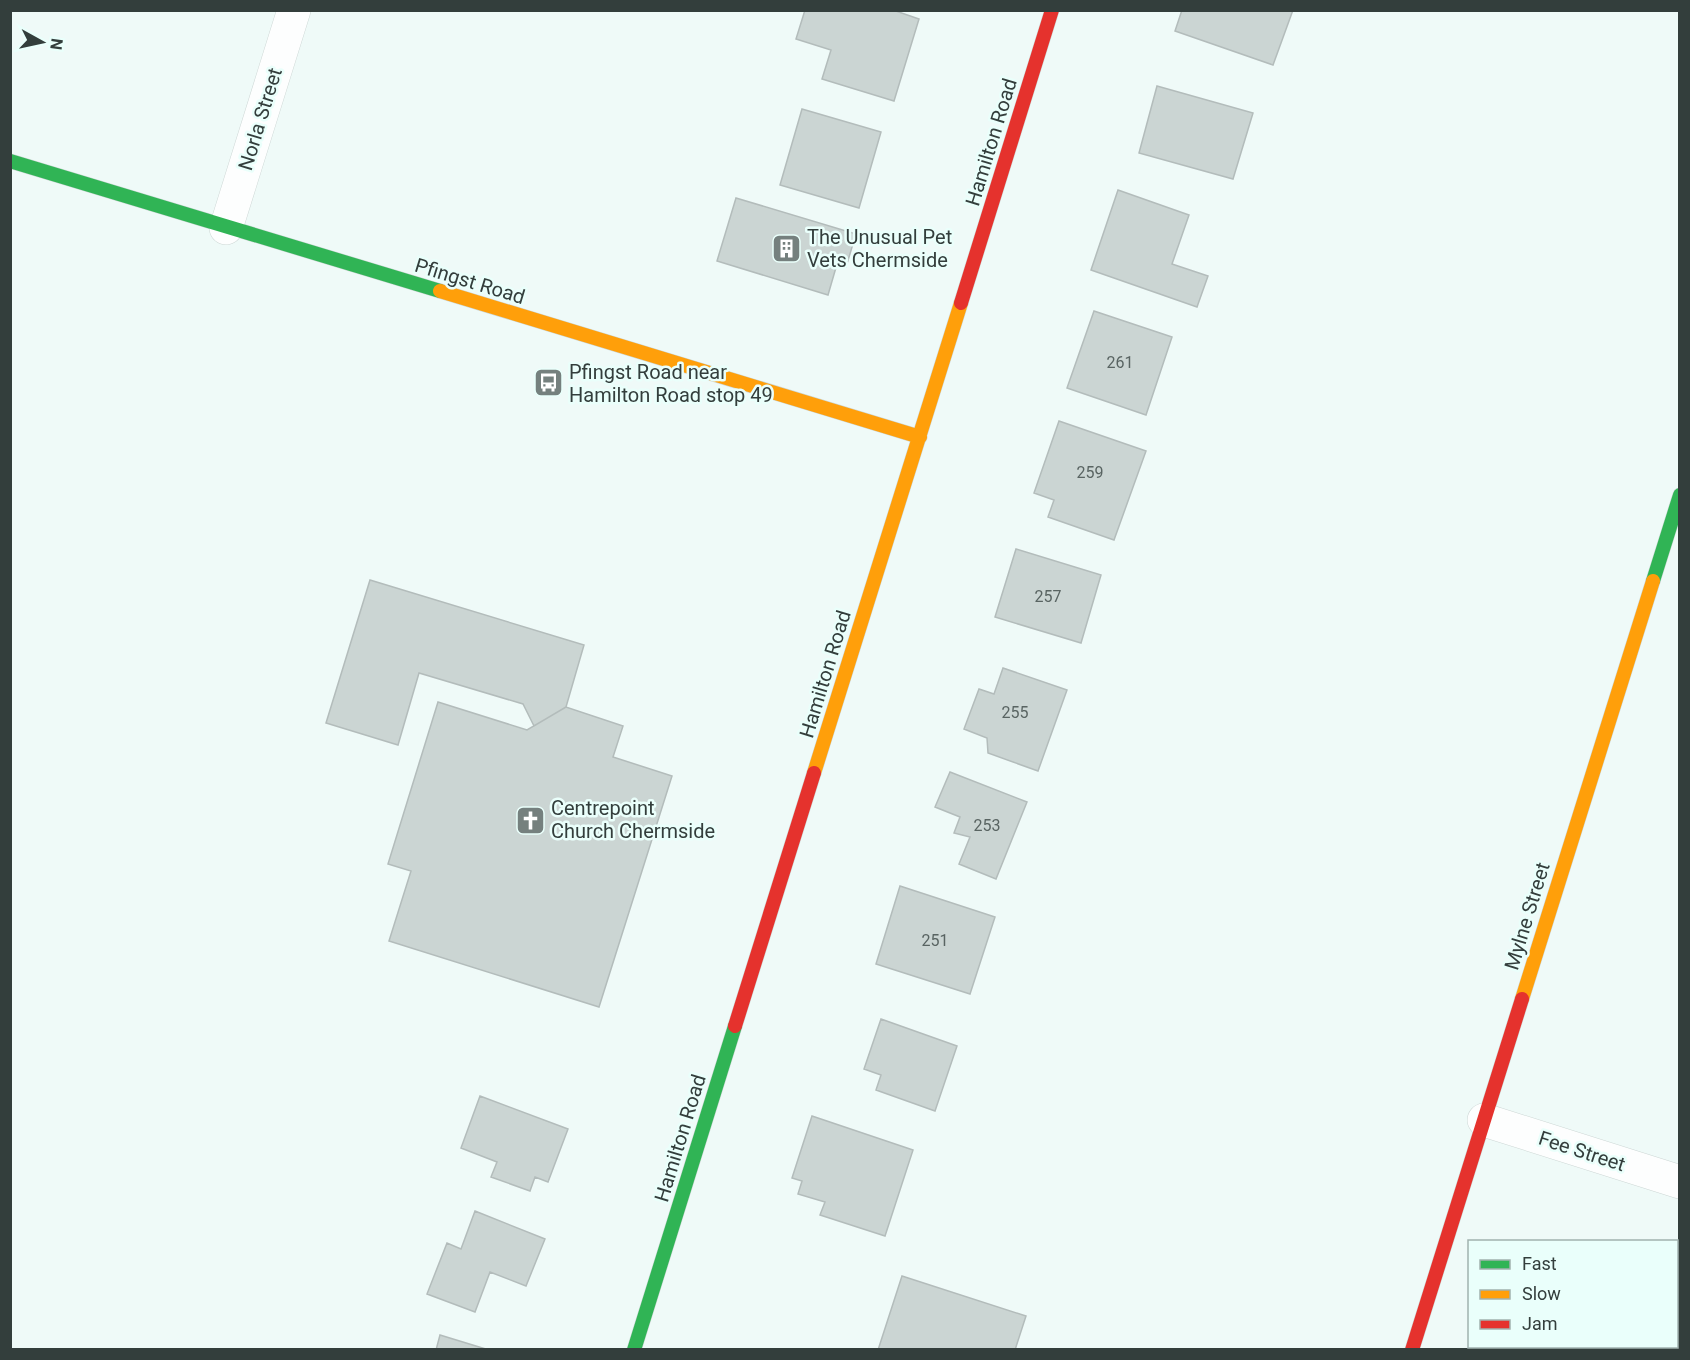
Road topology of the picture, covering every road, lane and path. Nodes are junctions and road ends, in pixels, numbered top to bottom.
1 (294, 10) edge
2 (1052, 10) edge
3 (10, 161) edge
4 (226, 228) junction
5 (920, 436) junction
6 (1680, 495) edge
7 (1484, 1120) junction
8 (1680, 1182) edge
9 (634, 1350) edge
10 (1412, 1350) edge

1 - 4 street, Norla Street
2 - 5 street, Hamilton Road
3 - 4 street, Pfingst Road
4 - 5 street, Pfingst Road
5 - 9 street, Hamilton Road
6 - 7 street, Mylne Street
7 - 8 street, Fee Street
7 - 10 street, Mylne Street

